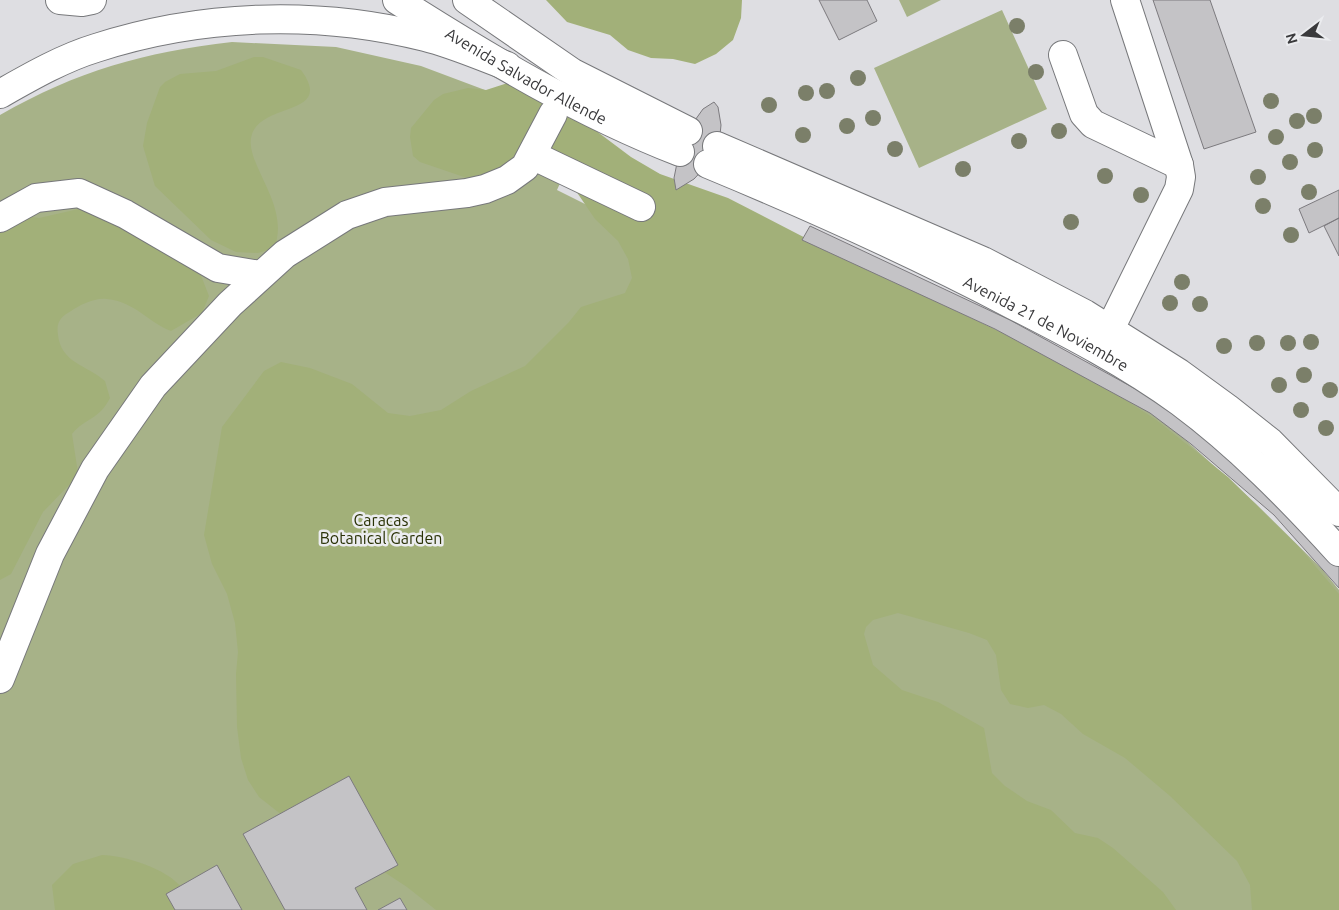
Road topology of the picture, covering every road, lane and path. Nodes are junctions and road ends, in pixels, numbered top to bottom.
1 (60, 0) edge
2 (92, 0) edge
3 (228, 0) edge
4 (397, 0) edge
5 (467, 0) edge
6 (1124, 0) edge
7 (1063, 55) dead end
8 (507, 66) junction
9 (573, 73) junction
10 (0, 78) edge
11 (0, 94) edge
12 (557, 106) junction
13 (532, 155) junction
14 (1179, 164) junction
15 (641, 207) dead end
16 (0, 218) edge
17 (260, 275) junction
18 (1110, 330) junction
19 (1339, 512) edge
20 (1339, 552) edge
21 (0, 679) edge

1 - 2 main road
3 - 10 main road
4 - 8 main road, Avenida Salvador Allende
5 - 9 main road
6 - 14 main road
7 - 14 main road
8 - 11 main road
8 - 12 main road, Avenida Salvador Allende
9 - 12 main road
9 - 12 main road, Avenida Salvador Allende
12 - 13 main road
13 - 15 main road
13 - 17 main road
14 - 18 main road
16 - 17 main road
17 - 21 main road
18 - 19 main road, Avenida 21 de Noviembre
18 - 20 main road, Avenida 21 de Noviembre

